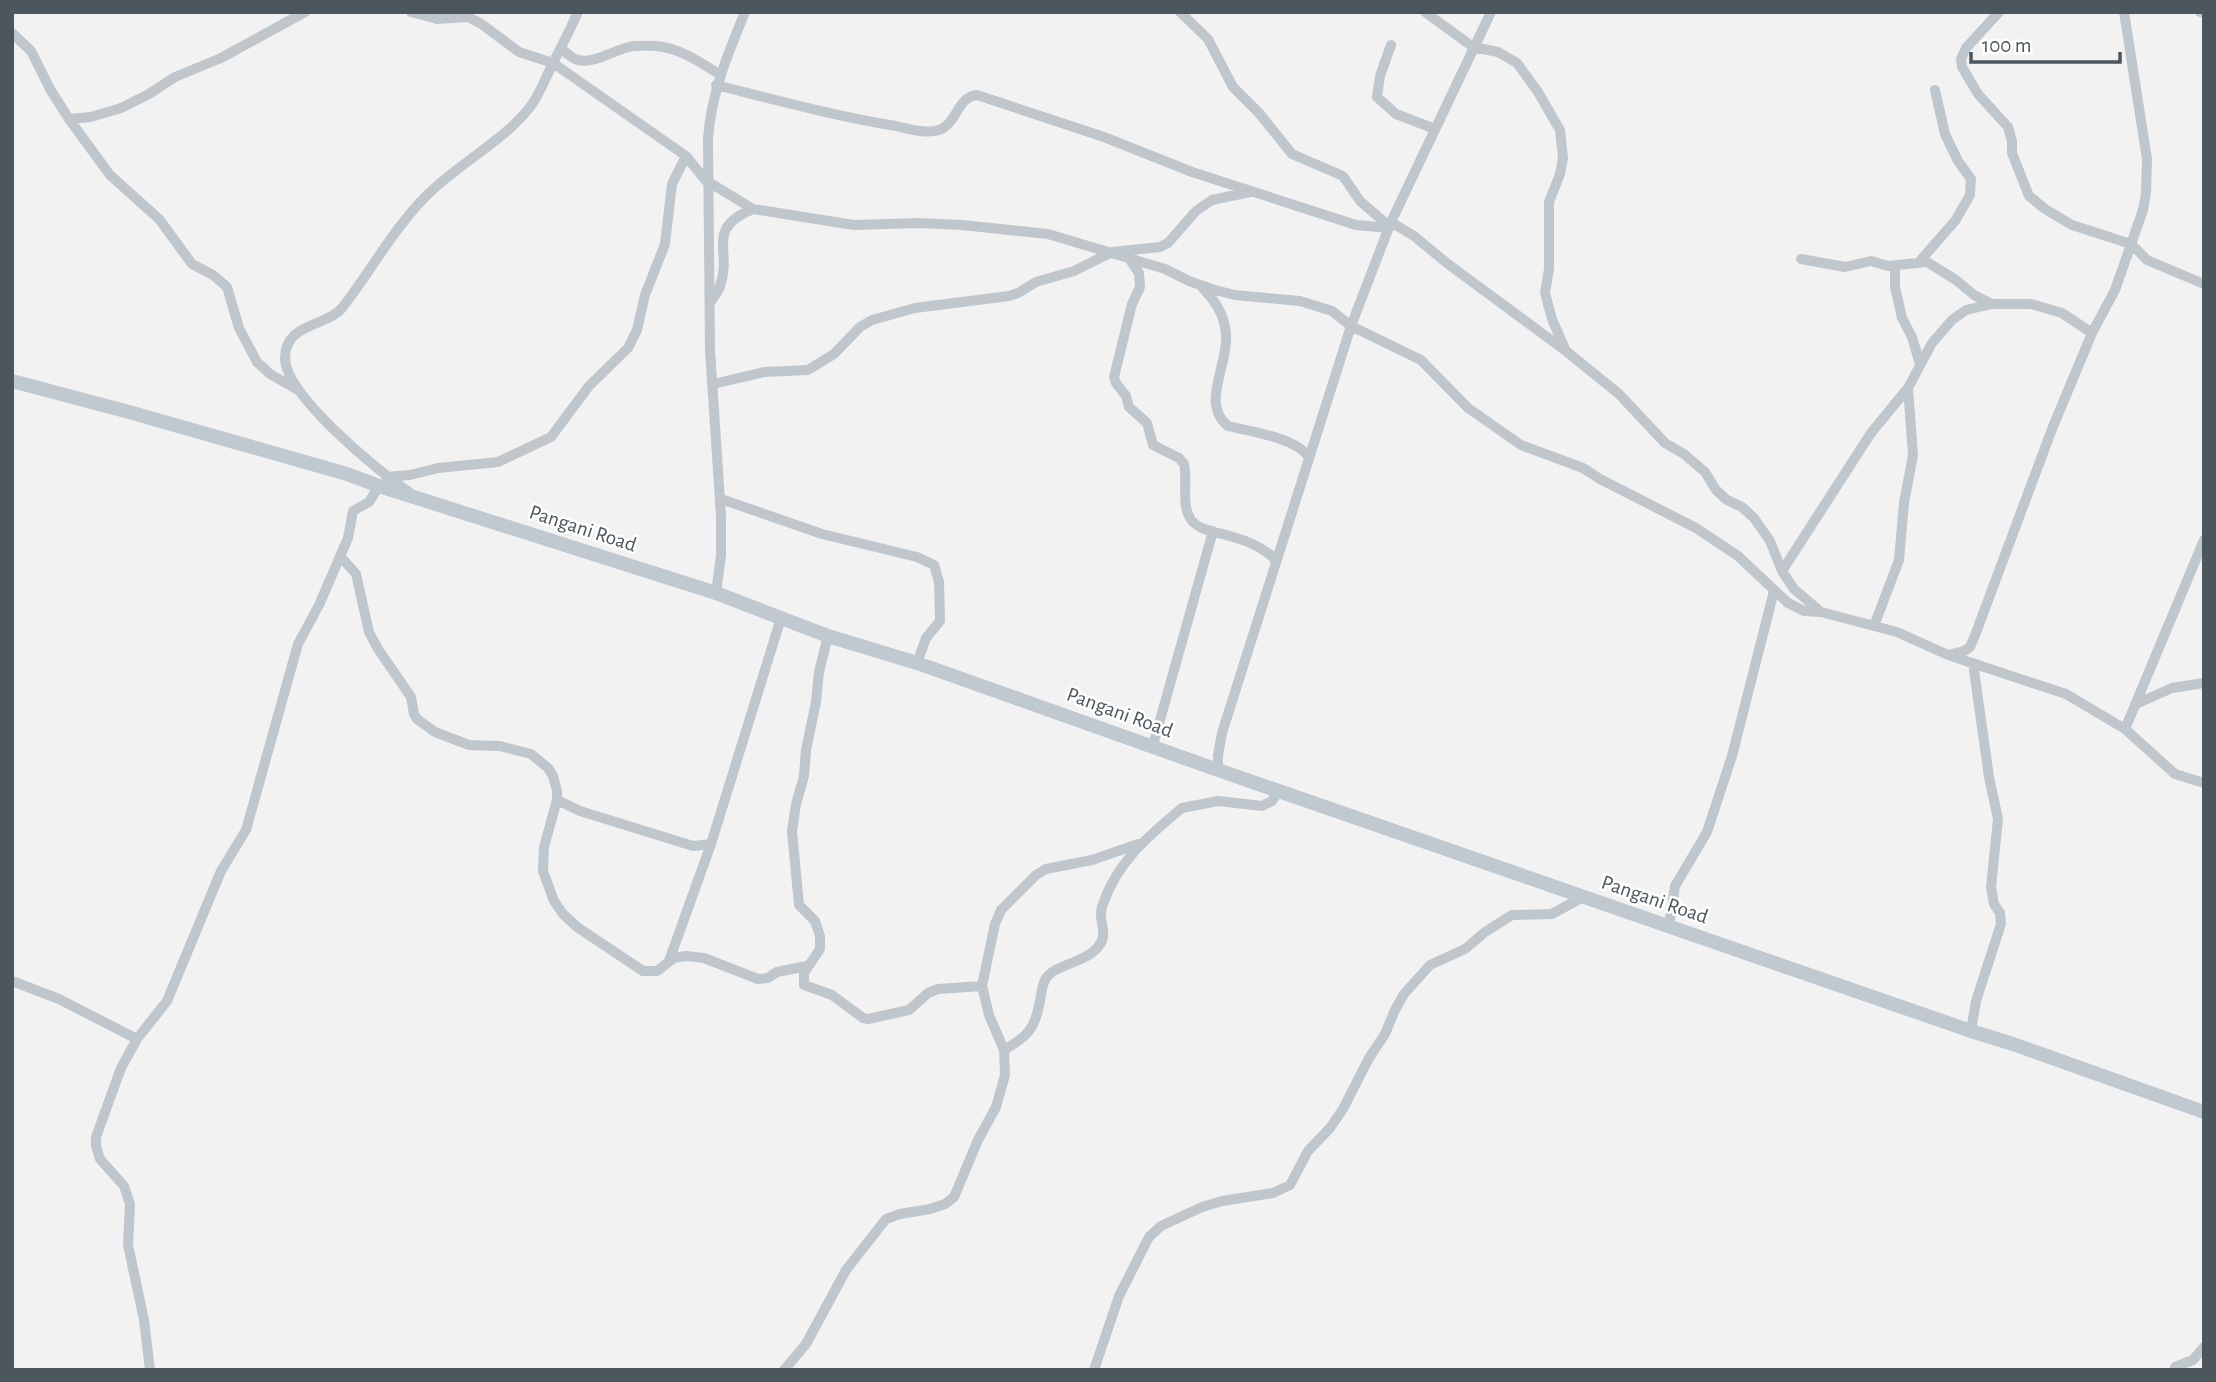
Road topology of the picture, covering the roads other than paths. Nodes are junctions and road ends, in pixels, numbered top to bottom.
1 (305, 12) edge
2 (411, 12) edge
3 (578, 12) edge
4 (745, 12) edge
5 (1180, 12) edge
6 (1425, 12) edge
7 (1491, 12) edge
8 (1999, 12) edge
9 (2124, 12) edge
10 (12, 33) edge
11 (1391, 45) dead end
12 (561, 47) junction
13 (1473, 47) junction
14 (553, 63) junction
15 (718, 79) junction
16 (1935, 90) dead end
17 (69, 119) junction
18 (1435, 129) junction
19 (686, 156) junction
20 (707, 181) junction
21 (1253, 192) junction
22 (752, 209) junction
23 (1390, 226) junction
24 (2131, 244) junction
25 (1112, 252) junction
26 (1128, 257) junction
27 (1801, 258) dead end
28 (1919, 262) junction
29 (1895, 266) junction
30 (2204, 284) edge
31 (1201, 286) junction
32 (710, 303) junction
33 (1992, 304) junction
34 (1351, 327) junction
35 (2092, 333) junction
36 (1566, 351) junction
37 (1920, 364) junction
38 (12, 382) edge
39 (713, 384) junction
40 (1908, 388) junction
41 (303, 393) junction
42 (1309, 458) junction
43 (383, 481) junction
44 (721, 499) junction
45 (1213, 531) junction
46 (2204, 540) edge
47 (340, 556) junction
48 (1275, 566) junction
49 (1782, 571) junction
50 (1774, 591) junction
51 (716, 593) junction
52 (1821, 612) junction
53 (781, 618) junction
54 (1874, 626) junction
55 (828, 636) junction
56 (1948, 655) junction
57 (917, 663) junction
58 (1973, 663) junction
59 (2204, 683) edge
60 (2136, 704) junction
61 (2125, 729) junction
62 (1153, 745) junction
63 (1218, 770) junction
64 (2204, 783) edge
65 (1279, 790) junction
66 (557, 800) junction
67 (711, 844) junction
68 (1138, 844) junction
69 (1583, 897) junction
70 (1669, 926) junction
71 (669, 961) junction
72 (807, 966) junction
73 (12, 981) edge
74 (982, 986) junction
75 (1971, 1031) junction
76 (137, 1039) junction
77 (1004, 1050) junction
78 (2204, 1112) edge
79 (2204, 1347) edge
80 (150, 1370) edge
81 (784, 1370) edge
82 (1094, 1370) edge
83 (2174, 1370) edge

1 - 17 street
2 - 14 street
3 - 12 street
4 - 15 street
5 - 23 street
6 - 13 street
7 - 13 street
8 - 24 street
9 - 24 street
10 - 17 street
11 - 18 street
12 - 14 street
12 - 15 street
13 - 18 street
13 - 36 street
14 - 19 street
14 - 41 street
15 - 20 street
15 - 21 street
16 - 28 street
17 - 41 street
18 - 23 street
19 - 20 street
19 - 43 street
20 - 22 street
20 - 32 street
21 - 23 street
21 - 25 street
22 - 25 street
22 - 32 street
23 - 34 street
23 - 36 street
24 - 30 street
24 - 35 street
25 - 26 street
25 - 39 street
26 - 31 street
26 - 45 street
27 - 29 street
28 - 29 street
28 - 33 street
29 - 37 street
31 - 34 street
31 - 42 street
32 - 39 street
33 - 35 street
33 - 37 street
34 - 42 street
34 - 50 street
35 - 56 street
36 - 49 street
37 - 40 street
38 - 43 main road, Pangani Road
39 - 44 street
40 - 49 street
40 - 54 street
41 - 43 street
42 - 48 street
43 - 47 street
43 - 51 main road, Pangani Road
44 - 51 street
44 - 57 street
45 - 48 street
45 - 62 street
46 - 60 street
47 - 66 street
47 - 76 street
48 - 63 street
49 - 52 street
50 - 52 street
50 - 70 street
51 - 53 main road, Pangani Road
52 - 54 street
53 - 55 main road, Pangani Road
53 - 67 street
54 - 56 street
55 - 57 main road, Pangani Road
55 - 72 street
56 - 58 street
57 - 62 main road, Pangani Road
58 - 61 street
58 - 75 street
59 - 60 street
60 - 61 street
61 - 64 street
62 - 63 main road, Pangani Road
63 - 65 main road, Pangani Road
65 - 68 street
65 - 69 main road, Pangani Road
66 - 67 street
66 - 71 street
67 - 71 street
68 - 74 street
68 - 77 street
69 - 70 main road, Pangani Road
69 - 82 street
70 - 75 main road, Pangani Road
71 - 72 street
72 - 74 street
73 - 76 street
74 - 77 street
75 - 78 main road, Pangani Road
76 - 80 street
77 - 81 street
79 - 83 street

